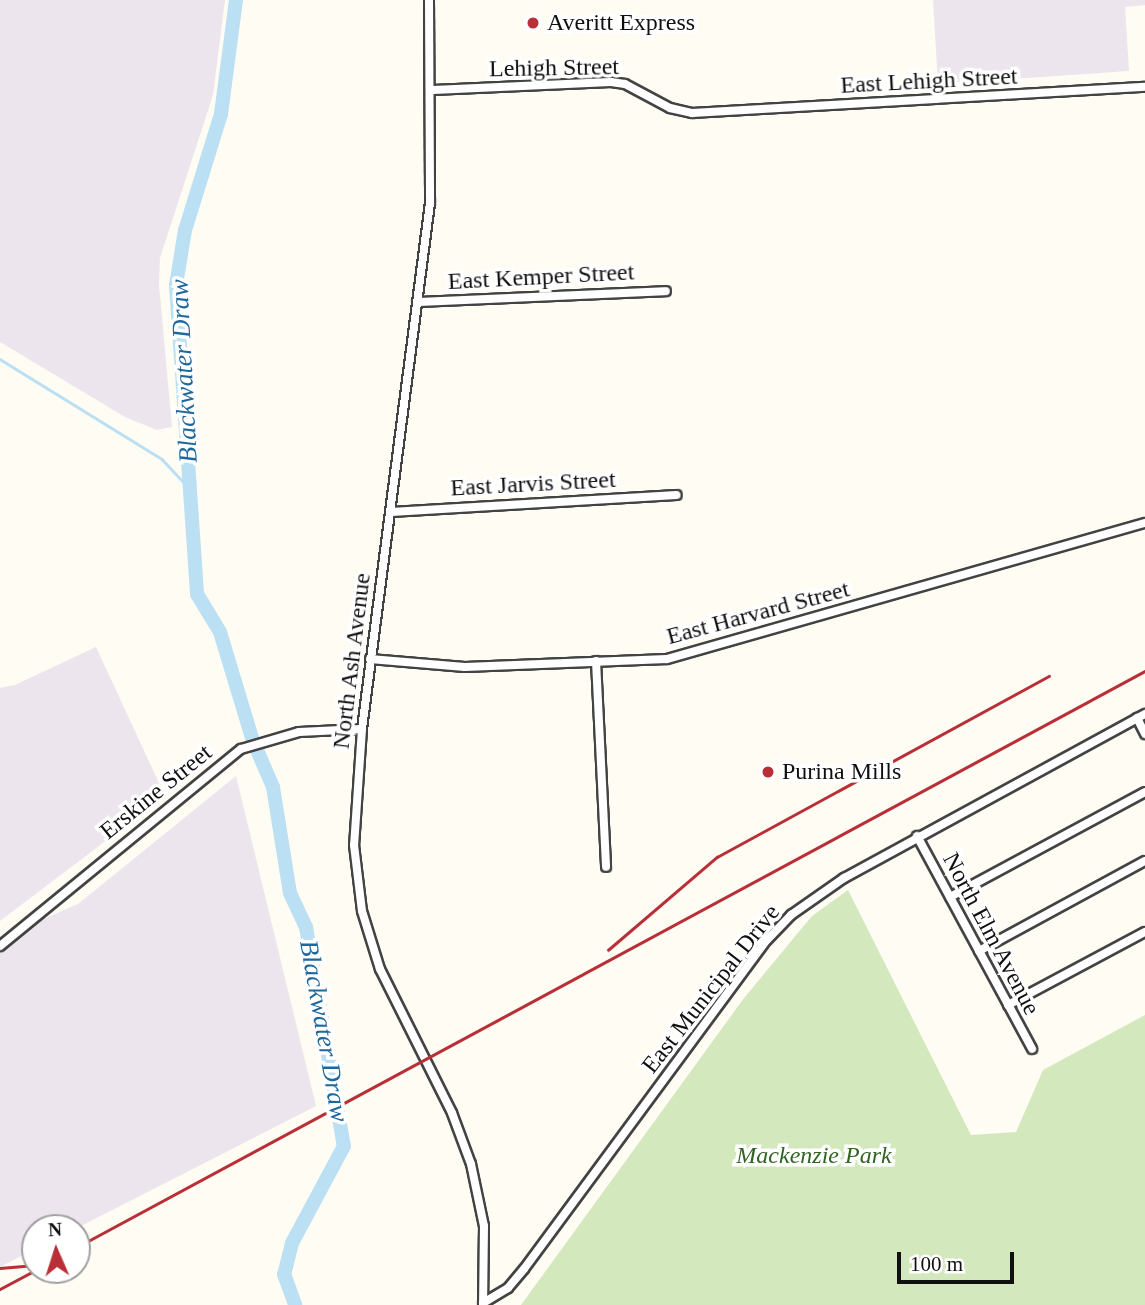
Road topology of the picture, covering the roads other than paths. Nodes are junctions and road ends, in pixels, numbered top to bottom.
1 (429, 0) edge
2 (1145, 87) edge
3 (433, 90) junction
4 (670, 108) joint
5 (666, 291) dead end
6 (417, 302) junction
7 (676, 495) dead end
8 (391, 512) junction
9 (1145, 523) edge
10 (370, 659) junction
11 (596, 661) junction
12 (1141, 716) edge
13 (362, 729) junction
14 (1145, 734) edge
15 (1145, 792) edge
16 (917, 836) junction
17 (1145, 861) edge
18 (606, 867) dead end
19 (950, 897) junction
20 (1145, 932) edge
21 (0, 946) edge
22 (979, 951) junction
23 (1008, 1005) junction
24 (1032, 1049) dead end
25 (483, 1304) edge

1 - 3 street, North Ash Avenue
2 - 4 street, East Lehigh Street
3 - 4 street, Lehigh Street
3 - 6 street, North Ash Avenue
5 - 6 street, East Kemper Street
6 - 8 street, North Ash Avenue
7 - 8 street, East Jarvis Street
8 - 10 street, North Ash Avenue
9 - 11 street, East Harvard Street
10 - 11 street, East Harvard Street
10 - 13 street, North Ash Avenue
11 - 18 street
12 - 14 street
12 - 16 street, East Municipal Drive
13 - 21 street, Erskine Street
13 - 25 street, North Ash Avenue
15 - 19 street
16 - 19 street, North Elm Avenue
16 - 25 street, East Municipal Drive
17 - 22 street
19 - 22 street, North Elm Avenue
20 - 23 street
22 - 23 street, North Elm Avenue
23 - 24 street, North Elm Avenue

